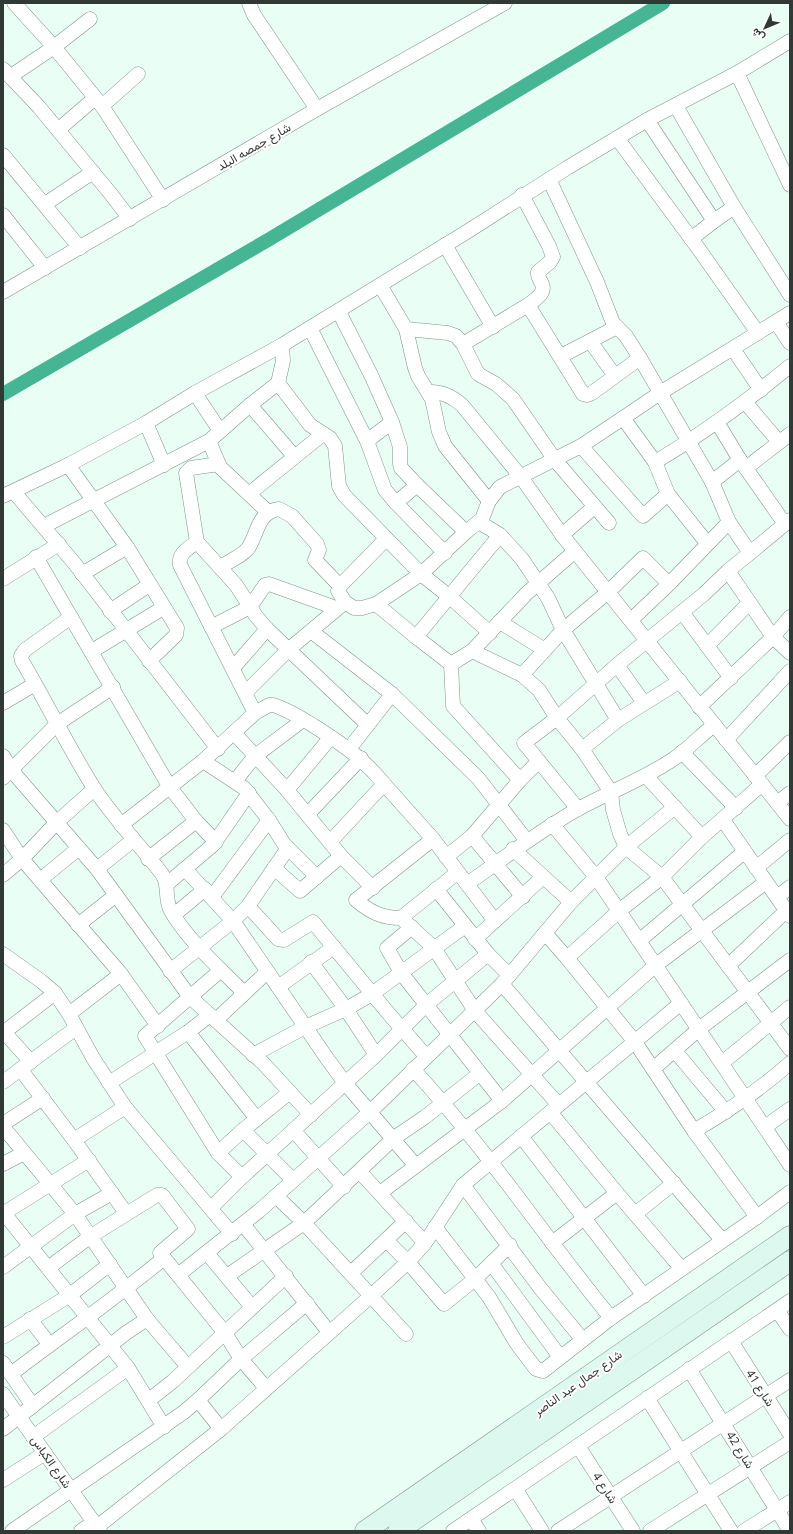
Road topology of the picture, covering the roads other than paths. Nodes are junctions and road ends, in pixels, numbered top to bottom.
1 (14, 3) edge
2 (249, 3) edge
3 (505, 3) edge
4 (90, 19) dead end
5 (790, 41) edge
6 (54, 47) junction
7 (7, 73) edge
8 (737, 73) junction
9 (138, 74) dead end
10 (99, 102) junction
11 (676, 106) junction
12 (317, 109) junction
13 (647, 120) junction
14 (58, 130) junction
15 (617, 138) junction
16 (3, 156) edge
17 (93, 172) junction
18 (549, 179) junction
19 (790, 185) edge
20 (522, 195) junction
21 (163, 200) junction
22 (45, 204) junction
23 (734, 207) junction
24 (3, 216) edge
25 (130, 219) junction
26 (714, 221) junction
27 (691, 239) junction
28 (444, 245) junction
29 (80, 248) junction
30 (45, 268) junction
31 (380, 285) junction
32 (5, 286) edge
33 (790, 296) edge
34 (528, 305) junction
35 (339, 312) junction
36 (790, 313) edge
37 (776, 322) junction
38 (493, 327) junction
39 (310, 328) junction
40 (617, 328) junction
41 (406, 329) junction
42 (758, 334) junction
43 (590, 341) junction
44 (790, 343) edge
45 (463, 344) junction
46 (282, 345) junction
47 (733, 349) junction
48 (560, 356) junction
49 (640, 358) junction
50 (790, 366) edge
51 (615, 376) junction
52 (278, 383) junction
53 (761, 390) junction
54 (428, 392) junction
55 (195, 393) junction
56 (660, 393) junction
57 (745, 402) junction
58 (250, 405) junction
59 (623, 418) junction
60 (392, 422) junction
61 (717, 422) junction
62 (146, 424) junction
63 (220, 431) junction
64 (323, 434) junction
65 (790, 434) edge
66 (367, 440) junction
67 (209, 441) junction
68 (689, 442) junction
69 (778, 442) junction
70 (581, 446) junction
71 (294, 456) junction
72 (555, 460) junction
73 (655, 462) junction
74 (219, 464) junction
75 (743, 464) junction
76 (68, 465) junction
77 (164, 465) junction
78 (521, 477) junction
79 (712, 482) junction
80 (417, 485) junction
81 (9, 494) edge
82 (250, 494) junction
83 (668, 494) junction
84 (94, 499) junction
85 (489, 501) junction
86 (396, 503) junction
87 (594, 507) junction
88 (268, 512) junction
89 (479, 522) junction
90 (728, 522) junction
91 (787, 522) edge
92 (609, 523) dead end
93 (44, 526) junction
94 (466, 532) junction
95 (562, 535) junction
96 (500, 536) junction
97 (386, 539) junction
98 (197, 542) junction
99 (707, 543) junction
100 (59, 544) junction
101 (127, 547) junction
102 (575, 551) junction
103 (445, 553) junction
104 (750, 553) junction
105 (36, 557) junction
106 (220, 568) junction
107 (728, 571) junction
108 (82, 574) junction
109 (421, 574) junction
110 (3, 579) edge
111 (538, 582) junction
112 (669, 584) junction
113 (149, 585) junction
114 (340, 586) junction
115 (608, 592) junction
116 (450, 597) junction
117 (376, 604) junction
118 (749, 604) junction
119 (341, 605) junction
120 (250, 607) junction
121 (163, 608) junction
122 (110, 611) junction
123 (682, 612) junction
124 (71, 617) junction
125 (790, 617) edge
126 (631, 620) junction
127 (500, 622) junction
128 (211, 627) junction
129 (267, 629) junction
130 (563, 630) junction
131 (126, 631) junction
132 (311, 632) junction
133 (490, 633) junction
134 (416, 637) junction
135 (773, 637) junction
136 (648, 641) junction
137 (707, 646) junction
138 (288, 650) junction
139 (545, 650) junction
140 (92, 651) junction
141 (472, 651) junction
142 (790, 653) edge
143 (150, 661) junction
144 (451, 664) junction
145 (618, 665) junction
146 (233, 668) junction
147 (790, 671) edge
148 (522, 675) junction
149 (731, 678) junction
150 (680, 681) junction
151 (597, 683) junction
152 (36, 684) junction
153 (113, 687) junction
154 (246, 692) junction
155 (392, 694) junction
156 (3, 703) edge
157 (644, 703) junction
158 (699, 707) junction
159 (255, 713) junction
160 (557, 718) junction
161 (303, 720) junction
162 (618, 720) junction
163 (57, 724) junction
164 (368, 725) junction
165 (714, 725) junction
166 (234, 733) junction
167 (332, 738) junction
168 (726, 740) junction
169 (790, 742) edge
170 (349, 748) junction
171 (218, 749) junction
172 (582, 749) junction
173 (682, 752) junction
174 (3, 756) edge
175 (255, 756) junction
176 (361, 758) junction
177 (203, 761) junction
178 (539, 761) junction
179 (7, 775) edge
180 (646, 776) junction
181 (520, 780) junction
182 (758, 780) junction
183 (236, 781) junction
184 (384, 784) junction
185 (169, 786) junction
186 (94, 788) junction
187 (287, 790) junction
188 (611, 792) junction
189 (790, 792) edge
190 (249, 793) junction
191 (777, 803) junction
192 (499, 804) junction
193 (675, 807) junction
194 (736, 808) junction
195 (578, 809) junction
196 (308, 814) junction
197 (790, 819) edge
198 (269, 820) junction
199 (723, 820) junction
200 (196, 821) junction
201 (56, 823) junction
202 (552, 824) junction
203 (121, 825) junction
204 (3, 830) edge
205 (472, 836) junction
206 (702, 837) junction
207 (433, 839) junction
208 (133, 840) junction
209 (790, 840) edge
210 (527, 841) junction
211 (216, 842) junction
212 (330, 842) junction
213 (626, 847) junction
214 (79, 848) junction
215 (288, 848) junction
216 (513, 849) junction
217 (744, 852) junction
218 (342, 856) junction
219 (446, 857) junction
220 (22, 859) junction
221 (148, 859) junction
222 (496, 864) junction
223 (274, 868) junction
224 (756, 868) junction
225 (97, 869) junction
226 (185, 869) junction
227 (458, 872) junction
228 (3, 875) edge
229 (317, 877) junction
230 (596, 877) junction
231 (543, 878) junction
232 (662, 878) junction
233 (40, 880) junction
234 (766, 882) junction
235 (167, 884) junction
236 (467, 884) junction
237 (790, 886) edge
238 (373, 888) junction
239 (436, 889) junction
240 (208, 893) junction
241 (116, 895) junction
242 (523, 897) junction
243 (777, 897) junction
244 (570, 902) junction
245 (683, 905) junction
246 (248, 906) junction
247 (619, 911) junction
248 (788, 913) edge
249 (174, 915) junction
250 (401, 918) junction
251 (233, 921) junction
252 (495, 921) junction
253 (78, 925) junction
254 (465, 926) junction
255 (412, 927) junction
256 (702, 932) junction
257 (545, 933) junction
258 (475, 939) junction
259 (640, 941) junction
260 (334, 947) junction
261 (200, 948) junction
262 (434, 948) junction
263 (3, 954) edge
264 (488, 954) junction
265 (567, 958) junction
266 (790, 960) edge
267 (311, 962) junction
268 (656, 965) junction
269 (728, 966) junction
270 (221, 970) junction
271 (170, 971) junction
272 (267, 972) junction
273 (121, 974) junction
274 (402, 974) junction
275 (505, 979) junction
276 (455, 982) junction
277 (278, 988) junction
278 (55, 993) junction
279 (244, 993) junction
280 (372, 994) junction
281 (748, 994) junction
282 (190, 997) junction
283 (681, 1003) junction
284 (426, 1006) junction
285 (790, 1007) edge
286 (346, 1008) junction
287 (608, 1008) junction
288 (475, 1011) junction
289 (69, 1014) junction
290 (213, 1018) junction
291 (770, 1023) junction
292 (158, 1026) junction
293 (305, 1027) junction
294 (76, 1028) junction
295 (402, 1028) junction
296 (699, 1029) junction
297 (3, 1032) edge
298 (188, 1032) junction
299 (449, 1033) junction
300 (635, 1042) junction
301 (790, 1049) edge
302 (560, 1050) junction
303 (675, 1051) junction
304 (156, 1052) junction
305 (253, 1055) junction
306 (376, 1055) junction
307 (426, 1056) junction
308 (722, 1063) junction
309 (790, 1063) edge
310 (26, 1066) junction
311 (413, 1069) junction
312 (653, 1069) junction
313 (479, 1074) junction
314 (533, 1074) junction
315 (586, 1081) junction
316 (3, 1082) edge
317 (109, 1083) junction
318 (345, 1083) junction
319 (290, 1092) junction
320 (43, 1098) junction
321 (746, 1098) junction
322 (502, 1101) junction
323 (443, 1102) junction
324 (126, 1107) junction
325 (554, 1108) junction
326 (790, 1109) edge
327 (371, 1111) junction
328 (726, 1112) junction
329 (311, 1115) junction
330 (257, 1118) junction
331 (3, 1125) edge
332 (765, 1127) junction
333 (243, 1130) junction
334 (293, 1130) junction
335 (464, 1130) junction
336 (694, 1131) junction
337 (521, 1136) junction
338 (394, 1138) junction
339 (74, 1140) junction
340 (24, 1153) junction
341 (218, 1153) junction
342 (267, 1154) junction
343 (318, 1158) junction
344 (89, 1160) junction
345 (491, 1161) junction
346 (3, 1164) edge
347 (790, 1165) edge
348 (416, 1166) junction
349 (360, 1172) junction
350 (242, 1177) junction
351 (293, 1180) junction
352 (48, 1183) junction
353 (674, 1183) junction
354 (463, 1185) junction
355 (344, 1187) junction
356 (790, 1192) edge
357 (112, 1193) junction
358 (380, 1193) junction
359 (617, 1194) junction
360 (276, 1196) junction
361 (211, 1208) junction
362 (3, 1212) edge
363 (126, 1213) junction
364 (75, 1214) junction
365 (635, 1214) junction
366 (757, 1217) junction
367 (585, 1219) junction
368 (406, 1221) junction
369 (304, 1223) junction
370 (243, 1224) junction
371 (435, 1227) junction
372 (232, 1234) junction
373 (91, 1236) junction
374 (790, 1236) edge
375 (386, 1240) junction
376 (722, 1240) junction
377 (425, 1243) junction
378 (552, 1243) junction
379 (30, 1245) junction
380 (510, 1245) junction
381 (266, 1251) junction
382 (207, 1253) junction
383 (164, 1258) junction
384 (790, 1260) edge
385 (408, 1262) junction
386 (491, 1263) junction
387 (110, 1264) junction
388 (3, 1267) edge
389 (48, 1268) junction
390 (682, 1268) junction
391 (351, 1274) junction
392 (178, 1275) junction
393 (227, 1276) junction
394 (286, 1276) junction
395 (475, 1279) junction
396 (126, 1289) junction
397 (70, 1295) junction
398 (372, 1295) junction
399 (644, 1296) junction
400 (790, 1302) edge
401 (307, 1304) junction
402 (252, 1307) junction
403 (777, 1310) junction
404 (88, 1317) junction
405 (611, 1318) junction
406 (30, 1319) junction
407 (147, 1319) junction
408 (790, 1329) edge
409 (329, 1332) junction
410 (225, 1333) junction
411 (406, 1334) dead end
412 (3, 1337) edge
413 (582, 1339) junction
414 (731, 1341) junction
415 (49, 1344) junction
416 (110, 1346) junction
417 (560, 1357) junction
418 (241, 1359) junction
419 (188, 1367) junction
420 (7, 1368) edge
421 (128, 1368) junction
422 (690, 1369) junction
423 (790, 1380) edge
424 (266, 1388) junction
425 (3, 1394) edge
426 (765, 1396) junction
427 (647, 1398) junction
428 (148, 1400) junction
429 (198, 1400) junction
430 (33, 1406) junction
431 (20, 1417) junction
432 (723, 1424) junction
433 (164, 1427) junction
434 (3, 1429) edge
435 (221, 1429) junction
436 (790, 1434) edge
437 (33, 1436) junction
438 (790, 1442) edge
439 (578, 1446) junction
440 (681, 1451) junction
441 (44, 1453) junction
442 (750, 1467) junction
443 (3, 1480) edge
444 (71, 1490) junction
445 (516, 1490) junction
446 (708, 1494) junction
447 (611, 1497) junction
448 (790, 1502) edge
449 (777, 1510) junction
450 (471, 1519) junction
451 (97, 1527) edge
452 (16, 1530) edge
453 (81, 1531) edge
454 (365, 1531) edge
455 (398, 1531) edge
456 (453, 1531) edge
457 (479, 1531) edge
458 (542, 1531) edge
459 (558, 1531) edge
460 (633, 1531) edge
461 (650, 1531) edge
462 (730, 1531) edge
463 (744, 1531) edge
464 (790, 1531) edge

1 - 6 street
2 - 12 street
3 - 12 street, شارع جمصه البلد
4 - 6 street
5 - 8 street
6 - 7 street
6 - 10 street
7 - 14 street
8 - 11 street
8 - 19 street
9 - 10 street
10 - 14 street
10 - 21 street
11 - 13 street
11 - 23 street
12 - 21 street, شارع جمصه البلد
13 - 15 street
13 - 26 street
14 - 17 street
15 - 18 street
15 - 27 street
16 - 22 street
17 - 22 street
17 - 25 street
18 - 20 street
18 - 40 street
20 - 28 street
20 - 34 street
21 - 25 street, شارع جمصه البلد
22 - 29 street
23 - 26 street
23 - 33 street
24 - 30 street
25 - 29 street, شارع جمصه البلد
26 - 27 street
27 - 42 street
28 - 31 street
28 - 38 street
29 - 30 street, شارع جمصه البلد
30 - 32 street, شارع جمصه البلد
31 - 35 street
31 - 41 street
34 - 38 street
34 - 48 street
35 - 39 street
35 - 60 street
36 - 37 street
37 - 42 street
37 - 44 street
38 - 45 street
39 - 46 street
39 - 66 street
40 - 43 street
40 - 49 street
41 - 45 street
41 - 54 street
42 - 47 street
43 - 48 street
43 - 51 street
45 - 72 street
46 - 52 street
46 - 55 street
47 - 53 street
47 - 56 street
48 - 51 street
49 - 51 street
49 - 56 street
50 - 53 street
52 - 58 street
52 - 64 street
53 - 57 street
54 - 78 street
54 - 85 street
55 - 62 street
55 - 63 street
56 - 59 street
56 - 68 street
57 - 61 street
57 - 69 street
58 - 63 street
58 - 71 street
59 - 70 street
59 - 73 street
60 - 66 street
60 - 80 street
61 - 68 street
61 - 75 street
62 - 76 street
62 - 77 street
63 - 67 street
64 - 71 street
64 - 97 street
65 - 69 street
66 - 86 street
67 - 74 street
67 - 77 street
68 - 73 street
68 - 79 street
69 - 75 street
70 - 72 street
70 - 83 street
71 - 82 street
72 - 78 street
72 - 87 street
73 - 83 street
74 - 82 street
74 - 98 street
75 - 79 street
75 - 91 street
76 - 81 street
76 - 84 street
77 - 84 street
78 - 85 street
78 - 95 street
79 - 90 street
80 - 86 street
80 - 94 street
81 - 93 street
82 - 88 street
83 - 99 street
84 - 93 street
84 - 101 street
85 - 89 street
86 - 103 street
87 - 92 street
87 - 95 street
88 - 106 street
88 - 114 street
89 - 94 street
89 - 96 street
90 - 99 street
90 - 104 street
91 - 104 street
93 - 100 street
94 - 103 street
95 - 102 street
96 - 111 street
96 - 116 street
97 - 109 street
97 - 114 street
98 - 106 street
98 - 128 street
99 - 112 street
100 - 105 street
100 - 108 street
101 - 108 street
101 - 113 street
102 - 111 street
102 - 115 street
103 - 109 street
104 - 107 street
105 - 110 street
105 - 124 street
106 - 120 street
107 - 118 street
107 - 123 street
108 - 122 street
109 - 116 street
109 - 117 street
111 - 127 street
111 - 130 street
112 - 115 street
112 - 126 street
113 - 121 street
113 - 122 street
114 - 119 street
115 - 126 street
115 - 130 street
116 - 133 street
116 - 134 street
117 - 119 street
117 - 134 street
118 - 135 street
118 - 137 street
119 - 120 street
119 - 132 street
120 - 128 street
120 - 129 street
121 - 131 street
121 - 143 street
122 - 131 street
123 - 136 street
123 - 137 street
124 - 140 street
124 - 152 street
125 - 135 street
126 - 136 street
127 - 133 street
127 - 139 street
128 - 146 street
129 - 138 street
129 - 146 street
130 - 139 street
130 - 151 street
131 - 140 street
131 - 143 street
132 - 138 street
132 - 155 street
133 - 141 street
134 - 144 street
135 - 142 street
135 - 149 street
136 - 145 street
136 - 150 street
137 - 149 street
138 - 154 street
138 - 164 street
139 - 148 street
140 - 153 street
141 - 144 street
141 - 148 street
143 - 171 street
144 - 181 street
145 - 151 street
145 - 157 street
146 - 154 street
147 - 168 street
148 - 160 street
149 - 158 street
150 - 157 street
150 - 158 street
151 - 160 street
151 - 162 street
152 - 156 street
152 - 163 street
153 - 163 street
153 - 185 street
154 - 159 street
155 - 164 street
155 - 192 street
157 - 162 street
158 - 165 street
159 - 161 street
159 - 166 street
160 - 172 street
160 - 178 street
161 - 167 street
161 - 175 street
162 - 172 street
163 - 179 street
163 - 186 street
164 - 170 street
165 - 168 street
165 - 173 street
166 - 171 street
166 - 175 street
167 - 170 street
167 - 187 street
168 - 182 street
169 - 182 street
170 - 176 street
171 - 177 street
172 - 188 street
173 - 180 street
173 - 194 street
174 - 179 street
175 - 183 street
175 - 187 street
176 - 184 street
176 - 196 street
177 - 183 street
177 - 185 street
178 - 181 street
178 - 195 street
179 - 201 street
180 - 188 street
180 - 193 street
181 - 192 street
182 - 191 street
182 - 194 street
183 - 190 street
184 - 207 street
184 - 212 street
185 - 200 street
185 - 203 street
186 - 201 street
186 - 203 street
187 - 196 street
188 - 195 street
188 - 213 street
189 - 191 street
190 - 198 street
190 - 211 street
191 - 197 street
192 - 205 street
192 - 210 street
193 - 206 street
193 - 213 street
194 - 199 street
195 - 202 street
196 - 212 street
198 - 215 street
198 - 240 street
199 - 206 street
199 - 217 street
200 - 211 street
200 - 221 street
201 - 214 street
201 - 220 street
202 - 210 street
202 - 230 street
203 - 208 street
204 - 220 street
205 - 219 street
205 - 222 street
206 - 232 street
207 - 219 street
207 - 238 street
208 - 221 street
208 - 225 street
209 - 224 street
210 - 216 street
211 - 226 street
212 - 218 street
213 - 230 street
213 - 232 street
214 - 225 street
214 - 233 street
215 - 223 street
215 - 229 street
216 - 222 street
216 - 231 street
217 - 224 street
217 - 245 street
218 - 229 street
218 - 238 street
219 - 227 street
220 - 228 street
220 - 233 street
221 - 235 street
222 - 236 street
222 - 242 street
223 - 229 street
223 - 246 street
224 - 234 street
225 - 241 street
226 - 235 street
226 - 240 street
227 - 236 street
227 - 239 street
230 - 244 street
230 - 247 street
231 - 242 street
231 - 244 street
232 - 245 street
232 - 247 street
233 - 253 street
234 - 243 street
234 - 256 street
235 - 249 street
236 - 252 street
237 - 243 street
238 - 250 street
239 - 250 street
239 - 254 street
240 - 249 street
240 - 251 street
241 - 253 street
241 - 271 street
242 - 252 street
243 - 248 street
244 - 257 street
245 - 256 street
245 - 259 street
246 - 251 street
246 - 260 street
247 - 259 street
247 - 265 street
248 - 269 street
249 - 261 street
250 - 255 street
251 - 261 street
251 - 272 street
252 - 258 street
253 - 273 street
254 - 258 street
254 - 262 street
255 - 262 street
255 - 274 street
256 - 268 street
256 - 269 street
257 - 265 street
257 - 275 street
258 - 264 street
259 - 268 street
260 - 267 street
260 - 280 street
261 - 270 street
261 - 271 street
262 - 274 street
262 - 276 street
263 - 278 street
264 - 275 street
264 - 276 street
265 - 287 street
266 - 281 street
267 - 277 street
267 - 286 street
268 - 283 street
268 - 287 street
269 - 281 street
270 - 279 street
270 - 282 street
271 - 282 street
272 - 277 street
272 - 279 street
273 - 289 street
273 - 292 street
274 - 280 street
274 - 284 street
275 - 288 street
275 - 302 street
276 - 284 street
276 - 288 street
277 - 293 street
278 - 289 street
278 - 297 street
279 - 290 street
280 - 286 street
280 - 295 street
281 - 291 street
281 - 296 street
282 - 290 street
282 - 292 street
283 - 296 street
283 - 300 street
284 - 295 street
284 - 299 street
285 - 291 street
286 - 293 street
286 - 306 street
287 - 300 street
287 - 302 street
288 - 299 street
288 - 314 street
289 - 294 street
290 - 298 street
290 - 305 street
291 - 301 street
291 - 308 street
292 - 304 street
293 - 305 street
293 - 318 street
294 - 310 street
294 - 317 street
295 - 306 street
295 - 307 street
296 - 303 street
296 - 308 street
297 - 310 street
298 - 304 street
298 - 330 street
299 - 307 street
299 - 313 street
300 - 312 street
300 - 315 street
302 - 314 street
302 - 315 street
303 - 312 street
303 - 328 street
304 - 317 street
304 - 341 street
305 - 319 street
306 - 318 street
307 - 311 street
308 - 321 street
309 - 321 street
310 - 316 street
310 - 320 street
311 - 323 street
311 - 327 street
312 - 336 street
313 - 322 street
313 - 323 street
314 - 322 street
314 - 325 street
315 - 325 street
315 - 353 street
317 - 324 street
318 - 327 street
318 - 329 street
319 - 329 street
319 - 330 street
320 - 331 street
320 - 339 street
321 - 328 street
321 - 332 street
322 - 335 street
323 - 335 street
323 - 338 street
324 - 339 street
324 - 361 street
325 - 337 street
325 - 359 street
326 - 332 street
327 - 338 street
327 - 343 street
328 - 336 street
329 - 334 street
330 - 333 street
331 - 340 street
332 - 347 street
333 - 341 street
333 - 342 street
334 - 342 street
334 - 343 street
335 - 345 street
335 - 348 street
336 - 366 street
337 - 345 street
337 - 367 street
338 - 348 street
338 - 349 street
339 - 344 street
340 - 346 street
340 - 352 street
341 - 350 street
342 - 350 street
342 - 351 street
343 - 351 street
343 - 355 street
344 - 352 street
344 - 357 street
345 - 354 street
345 - 378 street
348 - 358 street
349 - 355 street
349 - 358 street
350 - 361 street
351 - 360 street
352 - 362 street
352 - 364 street
353 - 365 street
353 - 376 street
354 - 371 street
354 - 380 street
355 - 369 street
356 - 366 street
357 - 363 street
357 - 364 street
358 - 368 street
359 - 365 street
359 - 367 street
360 - 369 street
360 - 370 street
361 - 372 street
362 - 379 street
363 - 373 street
363 - 383 street
364 - 373 street
364 - 379 street
365 - 390 street
366 - 376 street
367 - 378 street
367 - 399 street
368 - 375 street
368 - 377 street
369 - 381 street
369 - 391 street
370 - 372 street
370 - 381 street
371 - 377 street
371 - 395 street
372 - 382 street
373 - 387 street
373 - 389 street
374 - 454 main road, شارع جمال عبد الناصر
375 - 385 street
375 - 391 street
376 - 390 street
377 - 385 street
378 - 405 street
379 - 388 street
379 - 389 street
380 - 386 street
380 - 413 street
381 - 393 street
381 - 394 street
382 - 392 street
382 - 393 street
383 - 392 street
383 - 396 street
384 - 455 main road, شارع جمال عبد الناصر
385 - 395 street
385 - 398 street
386 - 395 street
386 - 417 street
387 - 396 street
387 - 397 street
389 - 397 street
390 - 399 street
391 - 398 street
392 - 410 street
393 - 402 street
394 - 401 street
394 - 402 street
395 - 417 street
396 - 404 street
396 - 407 street
397 - 404 street
397 - 406 street
398 - 409 street
398 - 411 street
399 - 405 street
400 - 403 street
401 - 409 street
401 - 418 street
402 - 410 street
403 - 408 street
403 - 414 street
404 - 415 street
404 - 416 street
405 - 413 street
406 - 412 street
406 - 415 street
407 - 416 street
407 - 419 street
409 - 424 street
410 - 418 street
410 - 419 street
413 - 417 street
414 - 422 street
414 - 426 street, شارع 41
415 - 420 street
416 - 421 street
416 - 430 street
418 - 424 street
418 - 429 street
419 - 428 street
420 - 430 street
421 - 428 street
421 - 437 street
422 - 427 street
422 - 432 street, شارع 42
423 - 426 street
424 - 435 street
425 - 431 street, شارع الكباس
426 - 432 street
426 - 436 street, شارع 41
427 - 439 street
427 - 440 street
428 - 433 street
429 - 433 street
429 - 435 street
430 - 431 street
431 - 434 street
431 - 437 street, شارع الكباس
432 - 440 street
432 - 442 street, شارع 42
433 - 444 street
435 - 451 street
437 - 441 street, شارع الكباس
438 - 442 street
439 - 445 street
439 - 447 street, شارع 4
440 - 446 street
440 - 447 street
441 - 443 street
441 - 444 street, شارع الكباس
442 - 446 street
442 - 449 street, شارع 42
444 - 451 street, شارع الكباس
444 - 452 street
445 - 450 street
445 - 458 street
446 - 461 street
446 - 462 street
447 - 459 street
447 - 460 street, شارع 4
448 - 449 street
449 - 463 street
449 - 464 street, شارع 42
450 - 456 street
450 - 457 street
451 - 453 street

